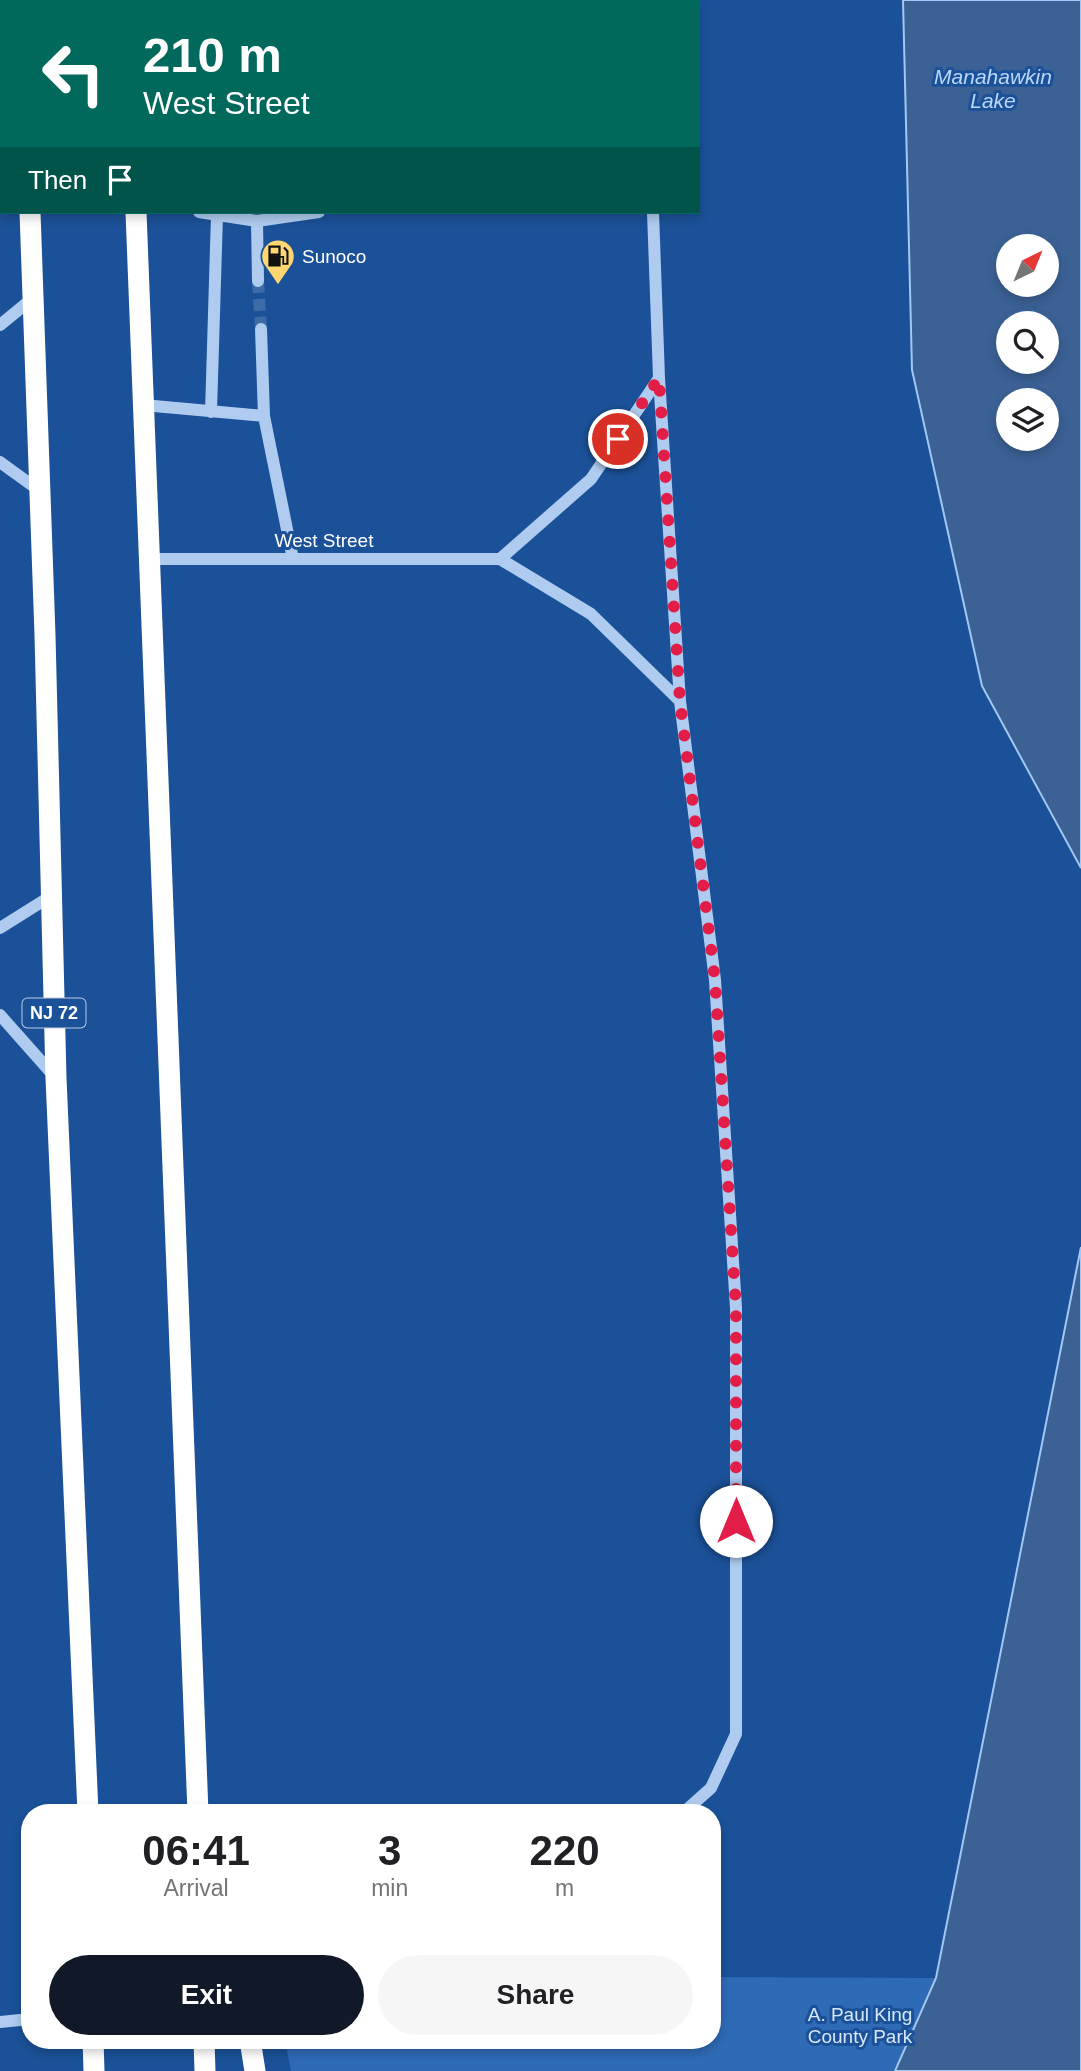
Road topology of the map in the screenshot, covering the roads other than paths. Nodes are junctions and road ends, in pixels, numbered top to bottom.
1 (30, 214) edge
2 (136, 214) edge
3 (211, 214) edge
4 (305, 214) edge
5 (653, 214) edge
6 (217, 215) junction
7 (257, 221) junction
8 (258, 281) tunnel mouth
9 (33, 298) junction
10 (0, 325) edge
11 (261, 329) tunnel mouth
12 (659, 378) junction
13 (143, 405) junction
14 (211, 412) junction
15 (264, 416) junction
16 (0, 462) edge
17 (40, 491) junction
18 (148, 559) junction
19 (293, 559) junction
20 (500, 559) junction
21 (680, 701) junction
22 (51, 896) junction
23 (0, 928) edge
24 (0, 1014) edge
25 (56, 1078) junction
26 (194, 1731) junction
27 (88, 1804) edge
28 (198, 1804) edge
29 (207, 1804) edge
30 (693, 1804) edge
31 (21, 2020) edge
32 (0, 2022) edge
33 (93, 2049) edge
34 (204, 2049) edge
35 (251, 2049) edge
36 (94, 2071) edge
37 (205, 2071) edge
38 (255, 2071) edge

1 - 9 highway, NJ 72
2 - 13 highway
3 - 6 street
4 - 7 street
5 - 12 street
6 - 7 street
6 - 14 street
7 - 8 street
9 - 10 street
9 - 17 highway, NJ 72
11 - 15 street
12 - 20 street
12 - 21 street
13 - 14 street
13 - 18 highway
14 - 15 street
15 - 19 street
16 - 17 street
17 - 22 highway, NJ 72
18 - 19 street, West Street
18 - 26 highway
19 - 20 street, West Street
20 - 21 street
21 - 30 street
22 - 23 street
22 - 25 highway, NJ 72
24 - 25 street
25 - 27 highway, NJ 72
26 - 28 highway
26 - 29 highway
31 - 32 street
33 - 36 highway
34 - 37 highway
35 - 38 highway

